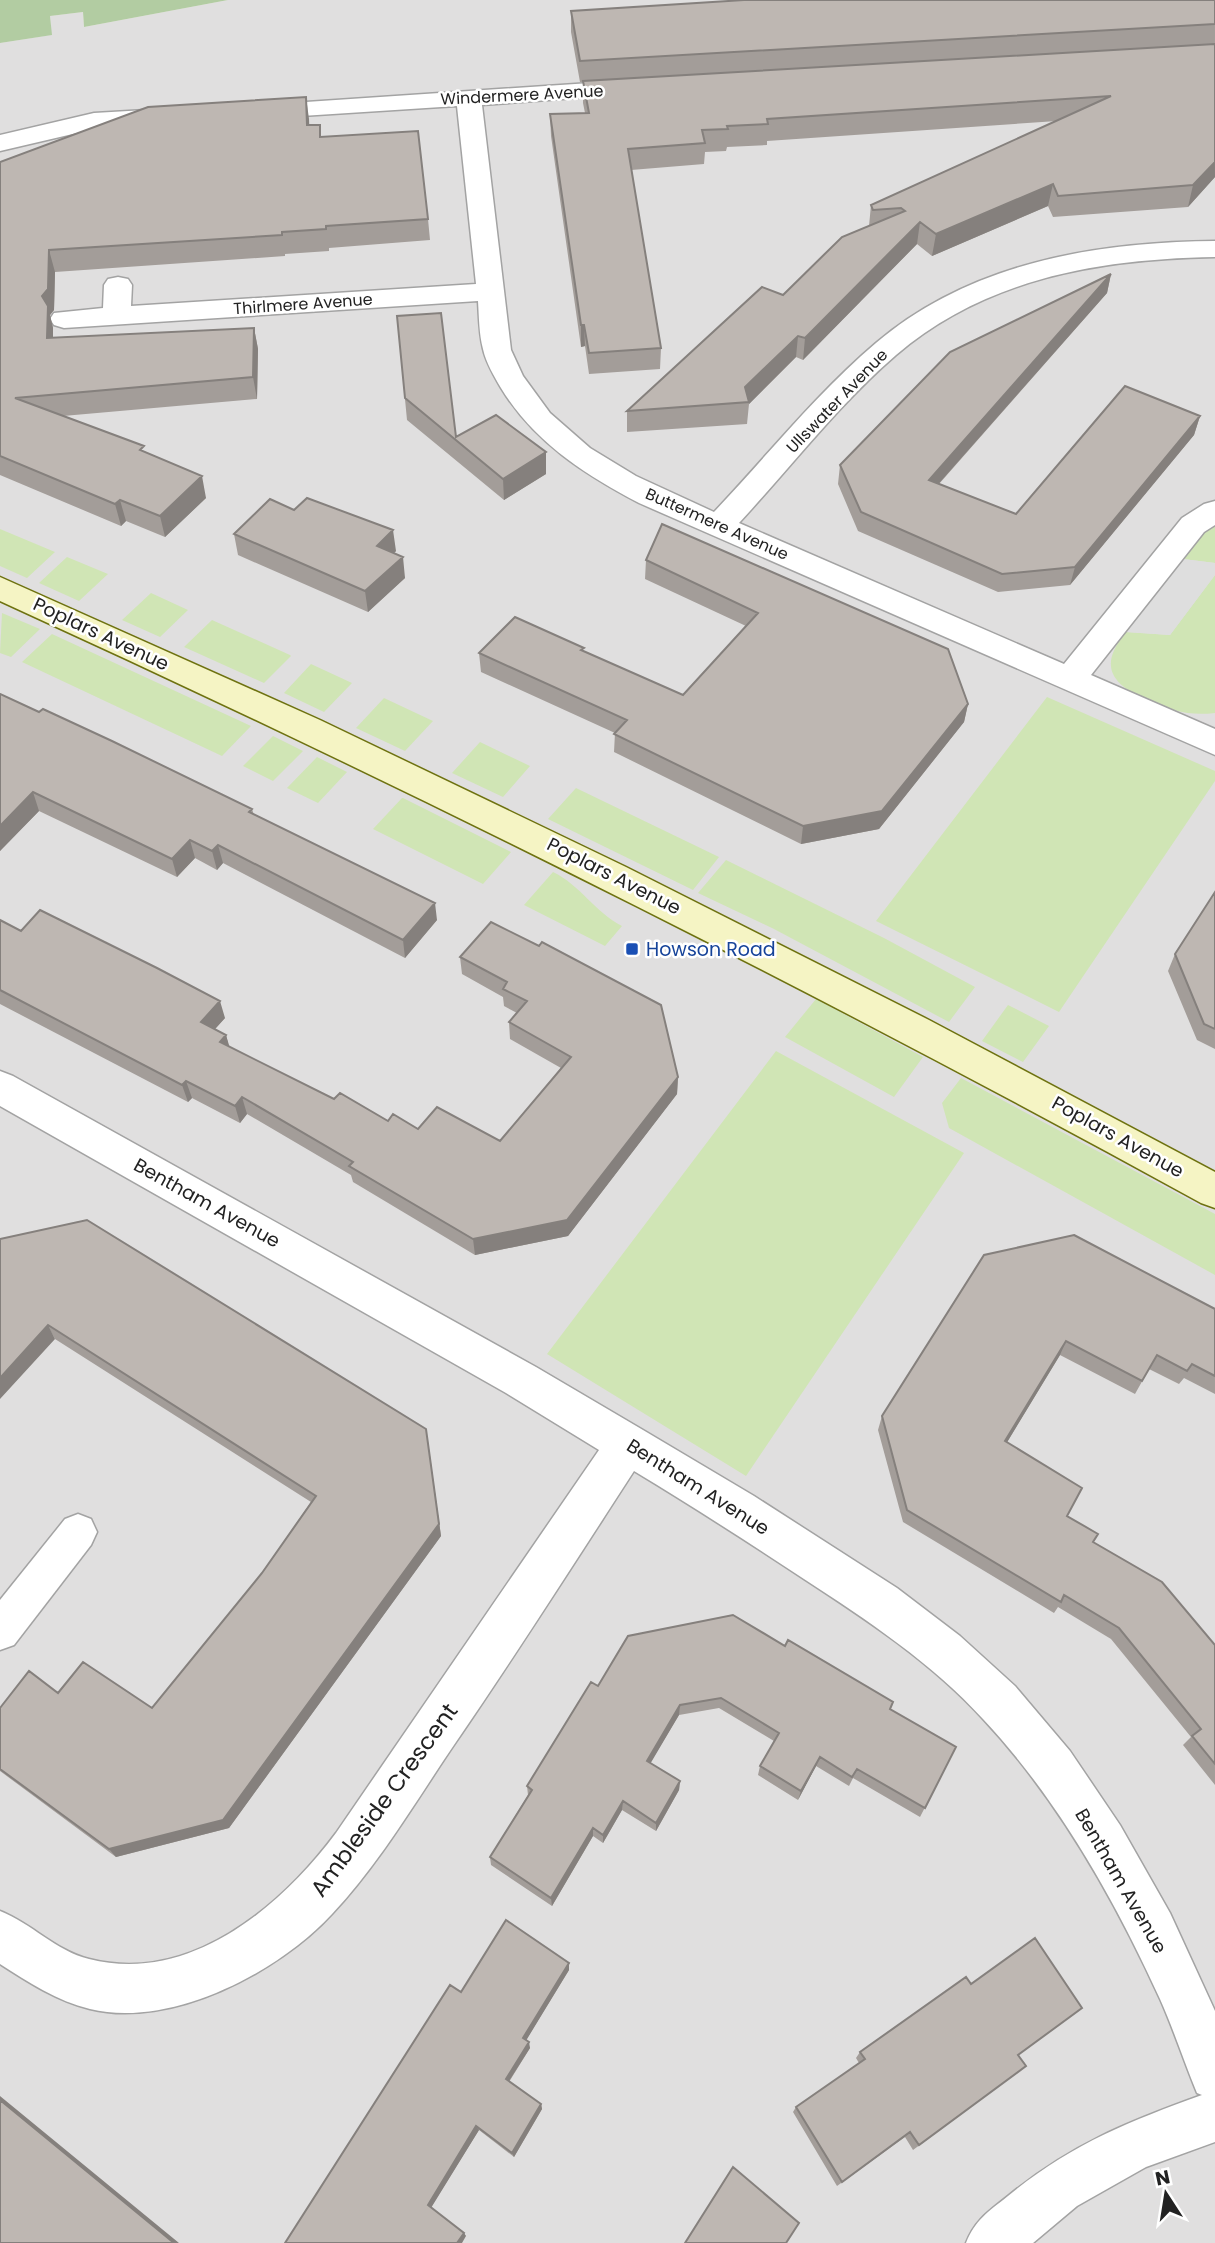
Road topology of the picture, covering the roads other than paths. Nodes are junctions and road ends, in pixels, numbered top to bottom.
1 (662, 87) edge
2 (469, 98) junction
3 (233, 113) edge
4 (191, 115) edge
5 (0, 143) edge
6 (1215, 249) edge
7 (118, 285) dead end
8 (489, 292) junction
9 (117, 316) junction
10 (64, 319) dead end
11 (1215, 511) edge
12 (719, 525) junction
13 (0, 588) edge
14 (1069, 680) junction
15 (1215, 743) edge
16 (6, 1101) edge
17 (1215, 1191) edge
18 (628, 1444) junction
19 (78, 1532) dead end
20 (0, 1631) edge
21 (0, 1934) edge
22 (1215, 2075) edge
23 (1215, 2116) edge
24 (992, 2243) edge

1 - 2 street, Windermere Avenue
2 - 3 street, Windermere Avenue
2 - 8 street, Buttermere Avenue
4 - 5 street
6 - 12 street, Ullswater Avenue
7 - 9 street
8 - 9 street, Thirlmere Avenue
8 - 12 street, Buttermere Avenue
9 - 10 street, Thirlmere Avenue
11 - 14 street
12 - 14 street, Buttermere Avenue
13 - 17 street, Poplars Avenue
14 - 15 street, Buttermere Avenue
16 - 18 street, Bentham Avenue
18 - 21 street, Ambleside Crescent
18 - 22 street, Bentham Avenue
19 - 20 lane
23 - 24 street

